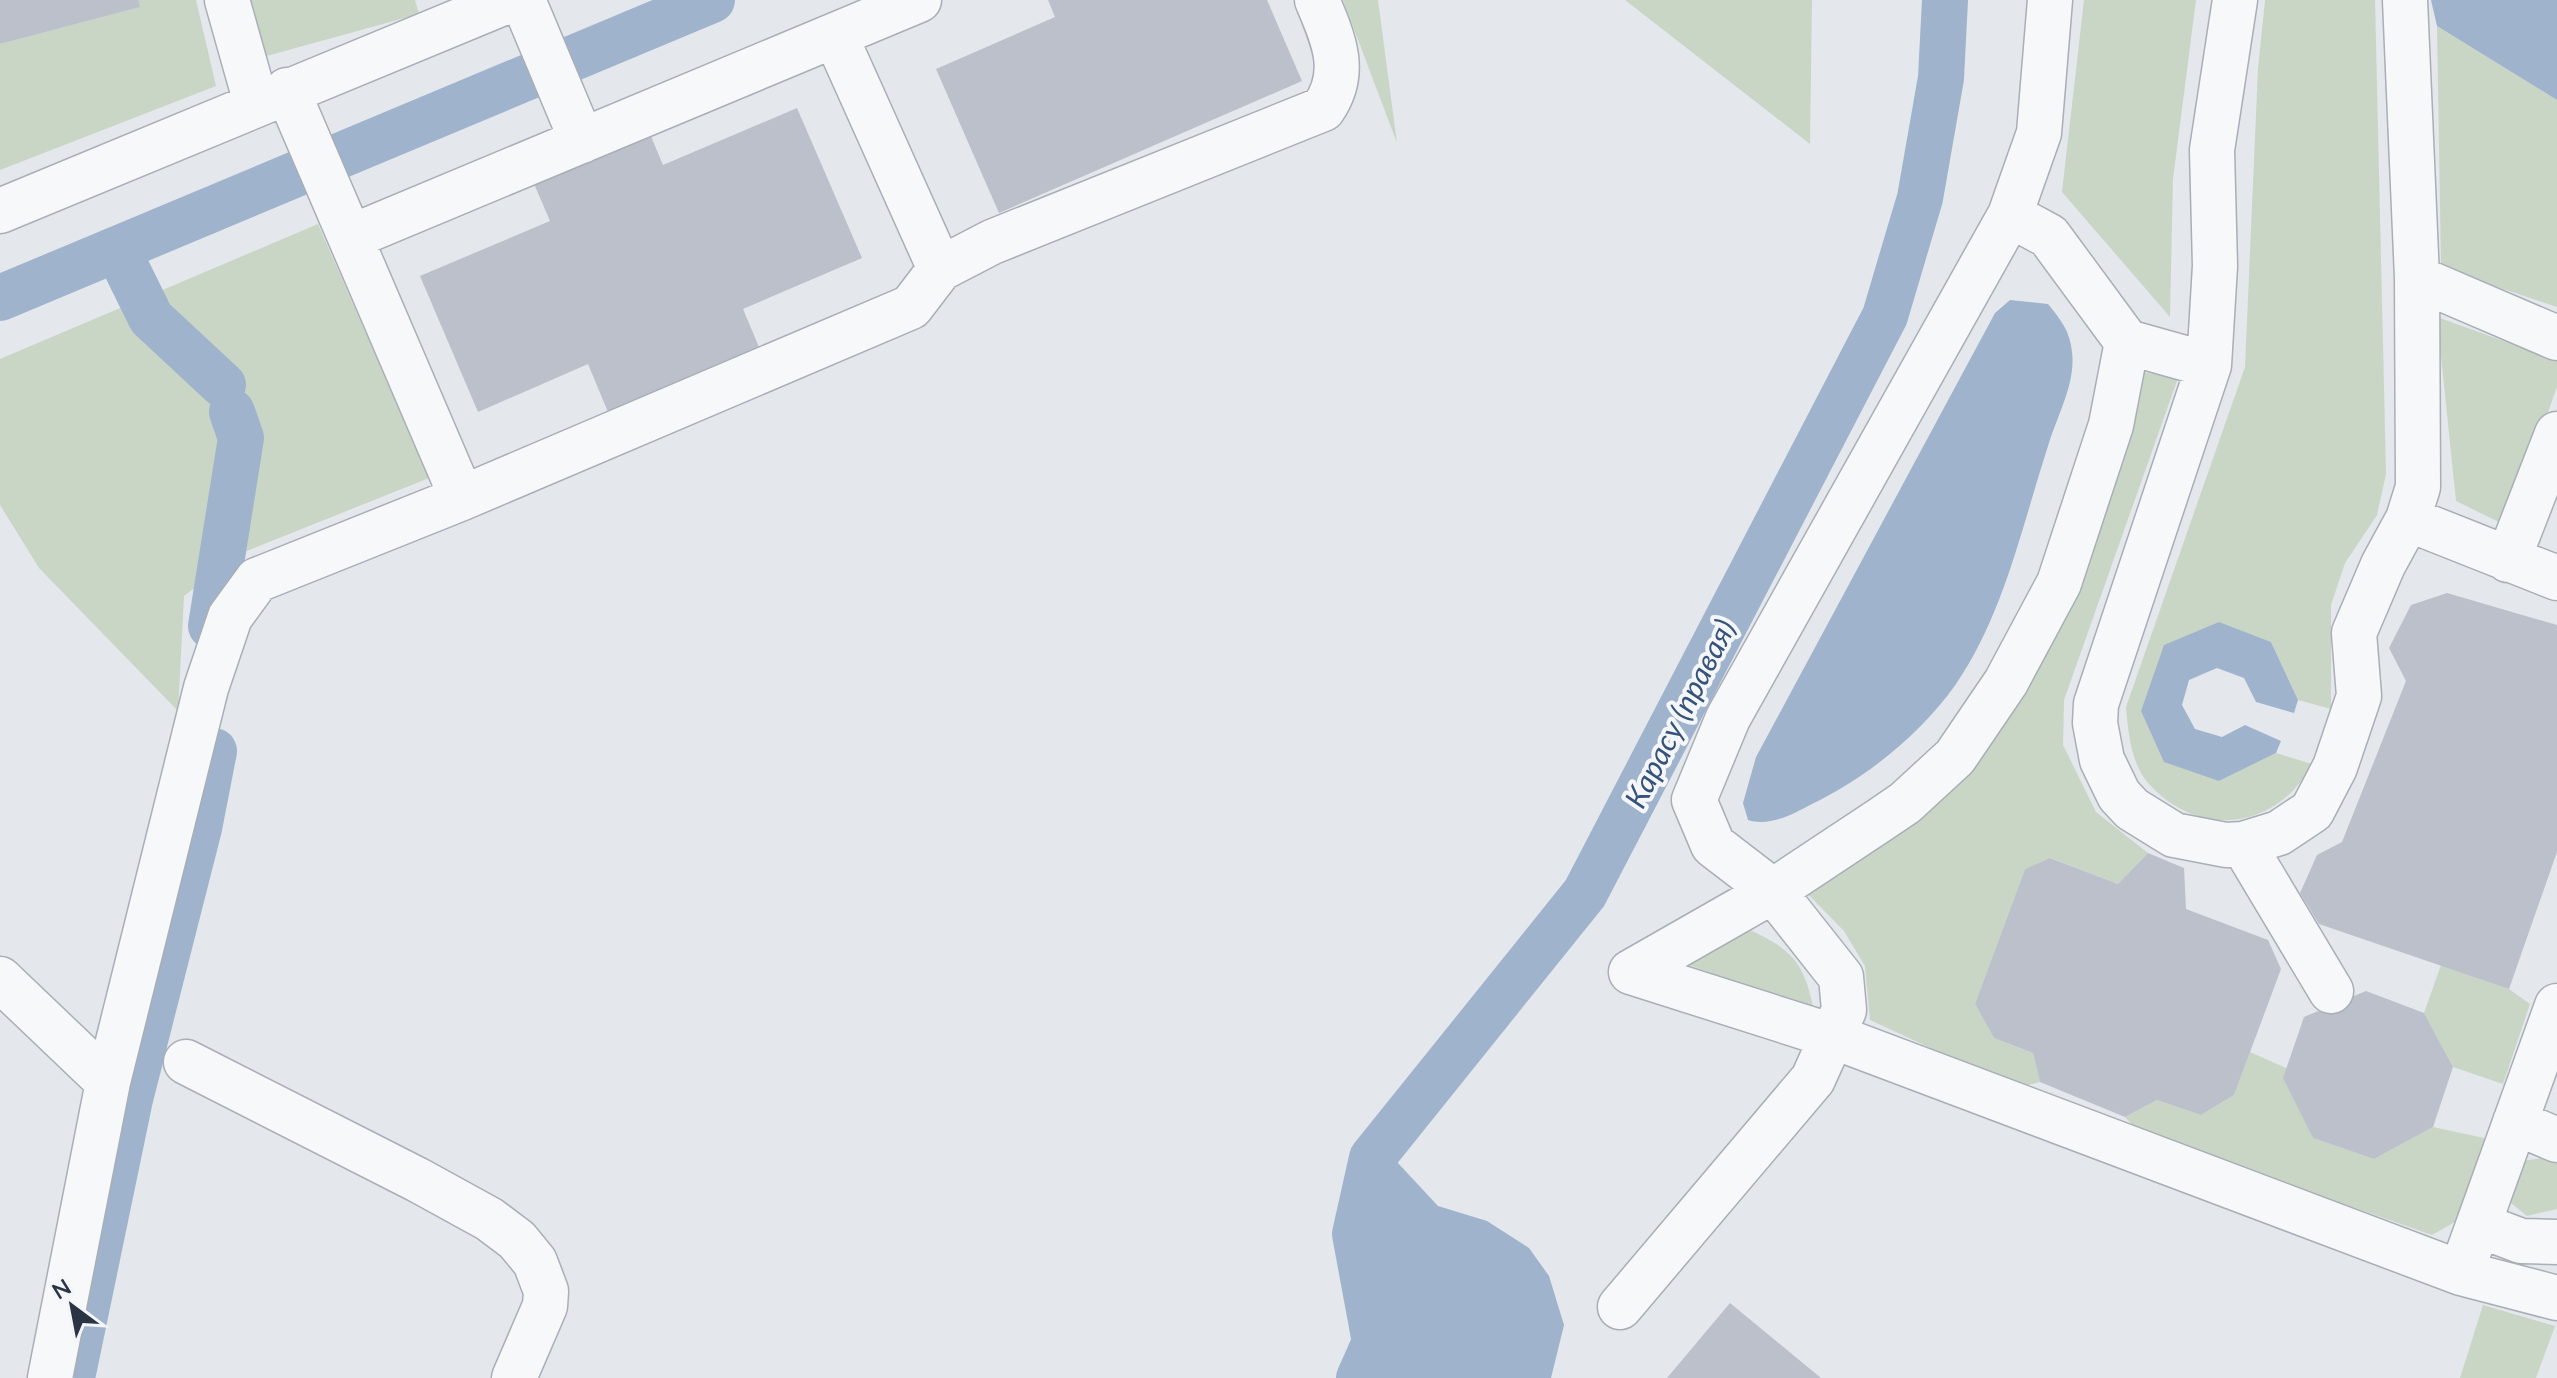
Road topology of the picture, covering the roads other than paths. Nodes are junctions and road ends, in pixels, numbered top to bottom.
1 (227, 0) edge
2 (510, 0) edge
3 (919, 0) edge
4 (1317, 0) edge
5 (2050, 0) edge
6 (2235, 0) edge
7 (2405, 0) edge
8 (447, 11) edge
9 (531, 19) edge
10 (835, 35) junction
11 (272, 96) junction
12 (576, 125) junction
13 (0, 211) edge
14 (2010, 215) junction
15 (344, 221) junction
16 (940, 269) junction
17 (2417, 278) junction
18 (2557, 338) edge
19 (2127, 342) junction
20 (2209, 365) junction
21 (2557, 434) edge
22 (462, 498) junction
23 (2408, 519) junction
24 (2508, 560) junction
25 (2557, 578) edge
26 (2243, 844) junction
27 (1773, 891) junction
28 (0, 979) edge
29 (2331, 991) dead end
30 (2555, 1020) edge
31 (1832, 1036) junction
32 (186, 1062) dead end
33 (108, 1082) junction
34 (2515, 1122) junction
35 (2557, 1140) edge
36 (2479, 1225) junction
37 (2557, 1242) edge
38 (2461, 1273) junction
39 (2557, 1298) edge
40 (1620, 1307) dead end
41 (50, 1378) edge
42 (514, 1378) edge

1 - 11 street
2 - 8 street
3 - 10 street
4 - 16 street
5 - 14 street
6 - 20 street
7 - 17 street
8 - 11 street
9 - 12 street
10 - 12 street
10 - 16 street
11 - 13 street
11 - 15 street
12 - 15 street
14 - 19 street
14 - 27 street
15 - 22 street
16 - 22 street
17 - 18 street
17 - 23 street
19 - 20 street
19 - 27 street
20 - 26 street
21 - 24 street
22 - 33 street
23 - 24 street
23 - 26 street
24 - 25 street
26 - 29 street
27 - 31 street
27 - 31 street
28 - 33 street
30 - 34 street
31 - 38 street
31 - 40 street
32 - 42 street
33 - 41 street
34 - 35 street
34 - 36 street
36 - 37 street
36 - 38 street
38 - 39 street

